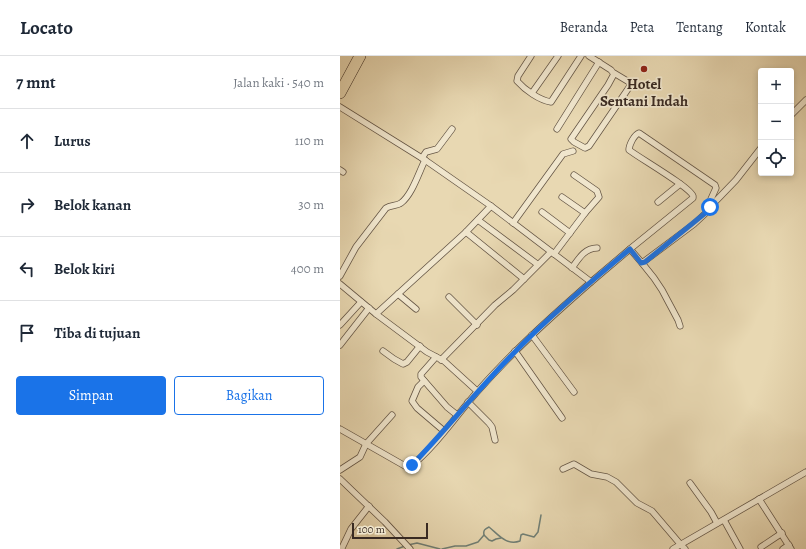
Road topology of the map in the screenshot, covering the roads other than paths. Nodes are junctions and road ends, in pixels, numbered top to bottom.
1 (352, 56) edge
2 (360, 56) edge
3 (531, 56) edge
4 (558, 56) edge
5 (581, 56) edge
6 (589, 56) edge
7 (599, 62) junction
8 (614, 73) junction
9 (340, 78) edge
10 (340, 93) edge
11 (532, 93) junction
12 (806, 100) edge
13 (340, 107) edge
14 (794, 112) edge
15 (452, 129) dead end
16 (557, 129) dead end
17 (573, 151) dead end
18 (758, 152) edge
19 (423, 159) junction
20 (574, 175) dead end
21 (680, 184) junction
22 (562, 197) dead end
23 (658, 202) dead end
24 (491, 206) junction
25 (710, 207) junction
26 (542, 212) dead end
27 (585, 213) junction
28 (478, 220) junction
29 (513, 223) junction
30 (466, 232) junction
31 (570, 233) junction
32 (597, 248) dead end
33 (630, 249) junction
34 (553, 253) junction
35 (642, 263) junction
36 (537, 264) junction
37 (572, 268) junction
38 (340, 276) edge
39 (524, 279) junction
40 (591, 282) junction
41 (340, 284) edge
42 (398, 294) junction
43 (449, 297) dead end
44 (361, 302) junction
45 (369, 308) junction
46 (416, 309) dead end
47 (376, 314) junction
48 (340, 324) edge
49 (477, 324) junction
50 (680, 326) dead end
51 (532, 335) junction
52 (340, 345) edge
53 (420, 346) junction
54 (383, 351) dead end
55 (515, 351) junction
56 (439, 358) junction
57 (424, 381) junction
58 (477, 391) junction
59 (574, 392) dead end
60 (468, 402) junction
61 (392, 415) dead end
62 (457, 415) junction
63 (562, 418) dead end
64 (340, 429) edge
65 (444, 431) junction
66 (495, 440) dead end
67 (366, 444) junction
68 (340, 470) edge
69 (563, 470) dead end
70 (806, 472) edge
71 (340, 479) edge
72 (690, 483) dead end
73 (759, 499) junction
74 (369, 506) junction
75 (724, 520) junction
76 (717, 523) junction
77 (782, 534) junction
78 (683, 547) edge
79 (760, 547) dead end
80 (790, 547) edge
81 (342, 548) dead end
82 (410, 549) edge
83 (673, 549) edge
84 (740, 549) edge
85 (783, 549) edge

1 - 9 highway
2 - 10 highway
3 - 11 street
4 - 11 street
5 - 11 street
6 - 7 street
7 - 8 street
7 - 16 street
8 - 8 street
12 - 14 street
13 - 19 street
15 - 19 street
17 - 29 street
18 - 25 street
19 - 24 street
19 - 38 street
20 - 27 street
21 - 23 street
21 - 25 street
21 - 33 street
22 - 27 street
24 - 28 street
24 - 29 street
25 - 35 street
26 - 31 street
27 - 31 street
28 - 30 street
28 - 36 street
29 - 34 street
30 - 39 street
30 - 42 street
31 - 34 street
32 - 37 street
33 - 35 street
33 - 40 street
34 - 36 street
34 - 37 street
35 - 50 street
36 - 39 street
37 - 40 street
39 - 49 street
40 - 51 street
41 - 44 street
42 - 46 street
42 - 47 street
43 - 49 street
44 - 45 street
44 - 48 street
45 - 47 street
45 - 52 street
47 - 53 street
49 - 56 street
51 - 55 street
51 - 59 street
53 - 54 street
53 - 56 street
55 - 58 street
55 - 63 street
56 - 57 street
56 - 58 street
57 - 62 street
57 - 65 street
58 - 60 street
60 - 62 street
60 - 66 street
61 - 67 street
62 - 65 street
64 - 67 street
65 - 67 street
67 - 68 street
69 - 78 street
70 - 73 street
71 - 74 street
72 - 76 street
73 - 75 street
73 - 77 street
74 - 81 street
74 - 82 street
75 - 76 street
75 - 84 street
76 - 78 street
77 - 79 street
77 - 80 street
78 - 83 street
80 - 85 street

